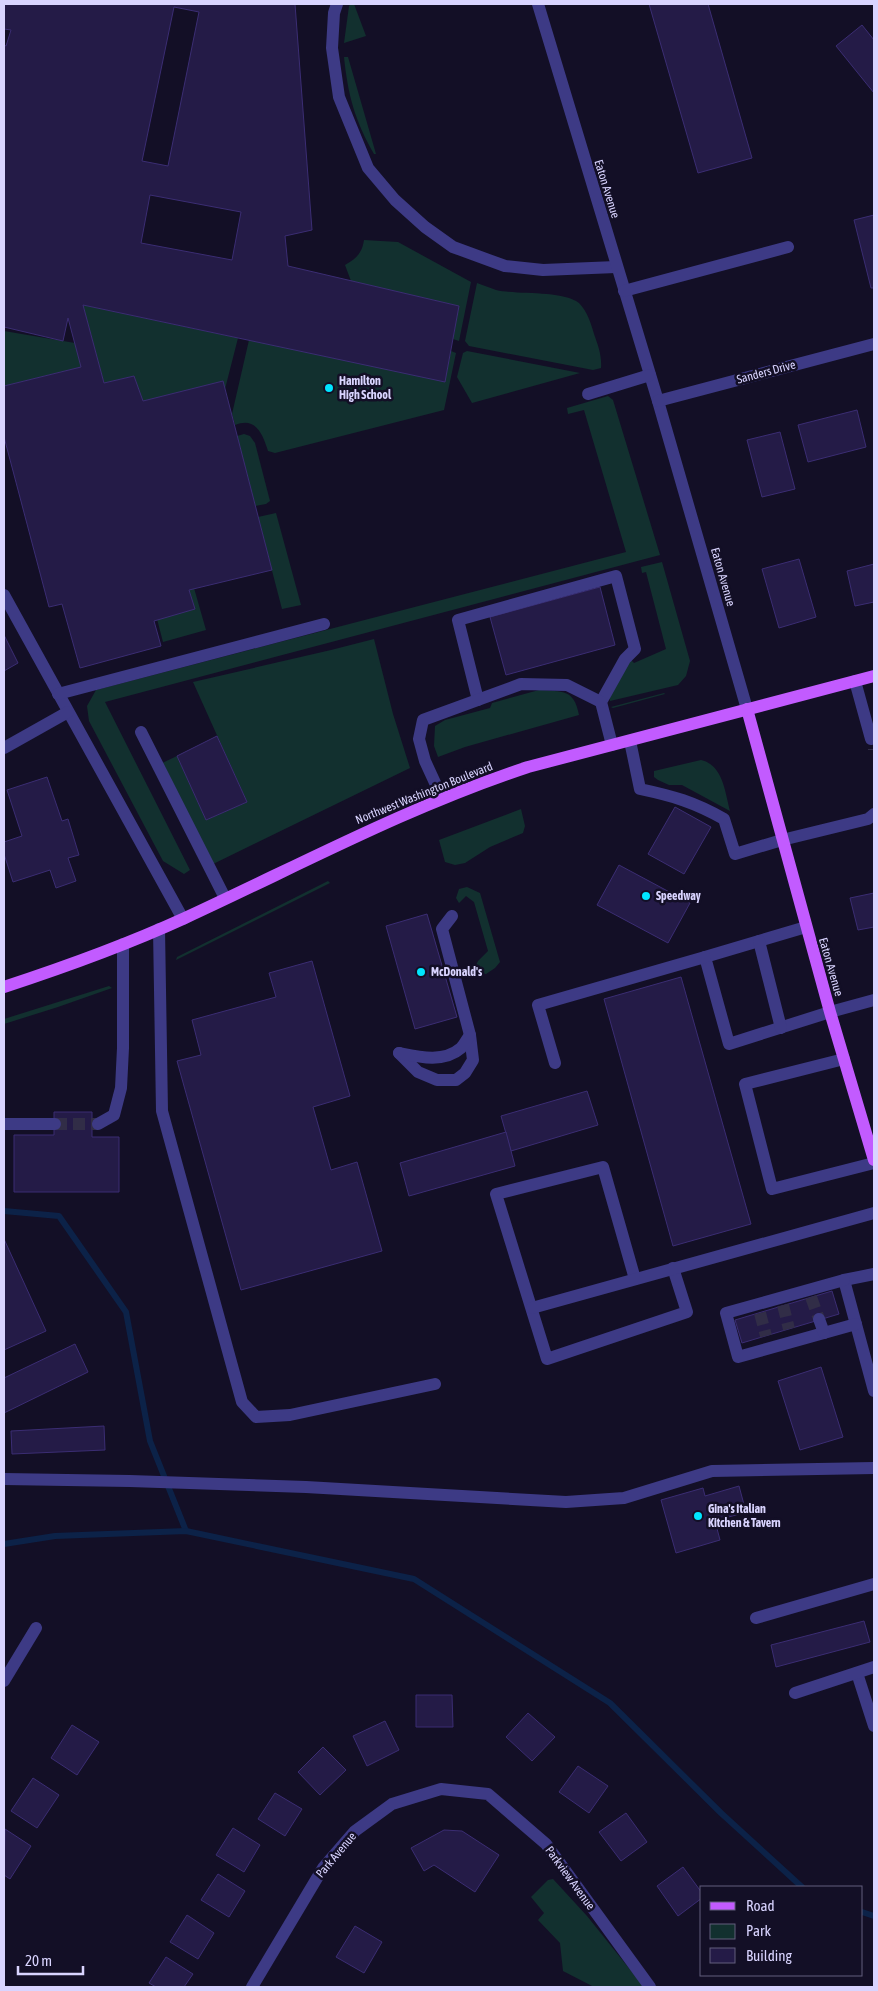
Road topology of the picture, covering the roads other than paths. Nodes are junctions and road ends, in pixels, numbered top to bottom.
1 (337, 4) edge
2 (538, 4) edge
3 (788, 248) dead end
4 (616, 267) junction
5 (624, 291) junction
6 (874, 344) edge
7 (650, 375) junction
8 (588, 394) dead end
9 (658, 401) junction
10 (4, 595) edge
11 (324, 624) dead end
12 (874, 676) edge
13 (855, 681) junction
14 (58, 694) junction
15 (480, 699) junction
16 (600, 702) junction
17 (747, 710) junction
18 (68, 712) junction
19 (142, 732) dead end
20 (630, 741) junction
21 (873, 742) edge
22 (612, 746) junction
23 (4, 748) edge
24 (442, 798) junction
25 (874, 814) edge
26 (782, 840) junction
27 (225, 898) junction
28 (452, 916) dead end
29 (183, 919) junction
30 (806, 927) junction
31 (158, 929) junction
32 (759, 941) junction
33 (123, 944) junction
34 (705, 957) junction
35 (4, 987) edge
36 (874, 1000) edge
37 (830, 1012) junction
38 (781, 1028) junction
39 (470, 1035) junction
40 (844, 1059) junction
41 (555, 1063) dead end
42 (4, 1124) edge
43 (55, 1124) tunnel mouth
44 (98, 1124) tunnel mouth
45 (874, 1162) edge
46 (874, 1214) edge
47 (673, 1268) junction
48 (874, 1274) edge
49 (635, 1279) junction
50 (844, 1280) junction
51 (532, 1308) junction
52 (819, 1319) tunnel mouth
53 (856, 1324) junction
54 (789, 1329) tunnel mouth
55 (824, 1333) junction
56 (766, 1336) tunnel mouth
57 (793, 1342) junction
58 (770, 1348) junction
59 (435, 1384) dead end
60 (874, 1391) edge
61 (874, 1468) edge
62 (4, 1480) edge
63 (874, 1584) edge
64 (756, 1618) dead end
65 (36, 1628) dead end
66 (874, 1667) edge
67 (857, 1673) junction
68 (4, 1681) edge
69 (795, 1692) dead end
70 (874, 1726) edge
71 (441, 1789) joint
72 (252, 1987) edge
73 (650, 1987) edge

1 - 4 street
2 - 4 street, Eaton Avenue
3 - 5 street
4 - 5 street, Eaton Avenue
5 - 7 street, Eaton Avenue
6 - 9 street, Sanders Drive
7 - 8 street
7 - 9 street, Eaton Avenue
9 - 17 street, Eaton Avenue
10 - 14 street
11 - 14 street
12 - 13 main road, Northwest Washington Boulevard
13 - 17 main road, Northwest Washington Boulevard
13 - 21 street
14 - 18 street
15 - 16 street
15 - 16 street
15 - 24 street
16 - 22 street
17 - 20 main road, Northwest Washington Boulevard
17 - 26 main road, Eaton Avenue
18 - 23 street
18 - 29 street
19 - 27 street
20 - 22 main road, Northwest Washington Boulevard
20 - 26 street
22 - 24 main road, Northwest Washington Boulevard
24 - 27 main road, Northwest Washington Boulevard
25 - 26 street
26 - 30 main road, Eaton Avenue
27 - 29 main road, Northwest Washington Boulevard
28 - 39 street
29 - 31 main road, Northwest Washington Boulevard
30 - 32 street
30 - 37 main road, Eaton Avenue
31 - 33 main road, Northwest Washington Boulevard
31 - 59 street
32 - 34 street
32 - 38 street
33 - 35 main road, Northwest Washington Boulevard
33 - 44 street
34 - 38 street
34 - 41 street
36 - 37 street
37 - 38 street
37 - 40 main road, Eaton Avenue
39 - 39 street
40 - 45 main road, Eaton Avenue
40 - 45 street
42 - 43 street
46 - 47 street
47 - 49 street
47 - 51 street
48 - 50 street
49 - 51 street
49 - 51 street
50 - 53 street
50 - 58 street
52 - 55 street
53 - 55 street
53 - 60 street
54 - 57 street
55 - 57 street
56 - 58 street
57 - 58 street
61 - 62 street
63 - 64 street
65 - 68 street
66 - 67 street
67 - 69 street
67 - 70 street
71 - 72 street, Park Avenue
71 - 73 street, Parkview Avenue

